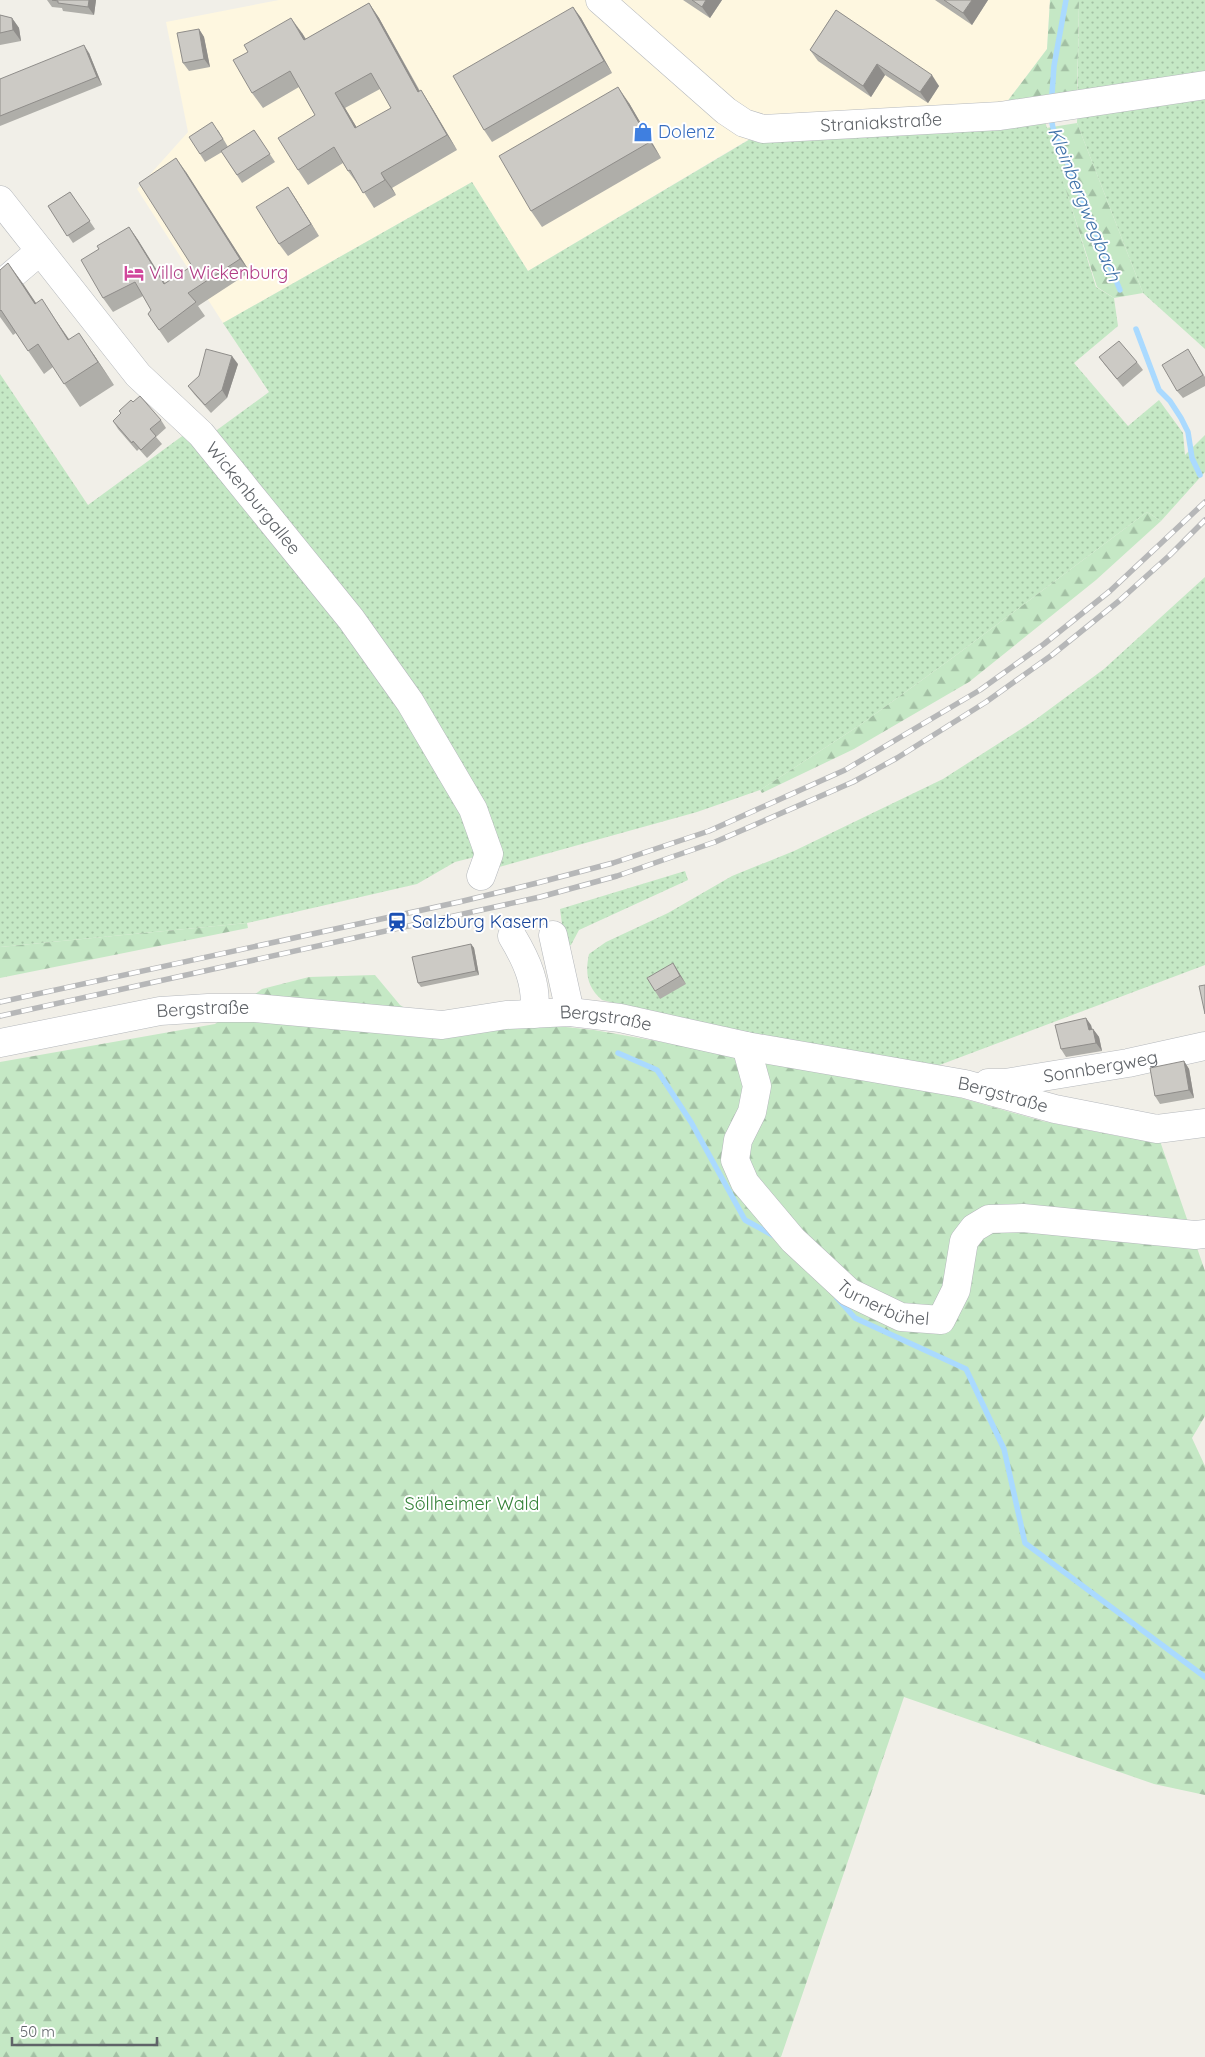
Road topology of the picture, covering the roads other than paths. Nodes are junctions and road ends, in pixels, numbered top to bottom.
1 (600, 0) edge
2 (1205, 85) edge
3 (2, 210) edge
4 (40, 251) junction
5 (0, 285) edge
6 (481, 876) dead end
7 (554, 935) dead end
8 (512, 936) dead end
9 (570, 1012) junction
10 (534, 1014) junction
11 (0, 1044) edge
12 (746, 1046) junction
13 (1205, 1046) edge
14 (965, 1084) junction
15 (1205, 1123) edge
16 (1205, 1234) edge

1 - 2 street, Straniakstraße
3 - 4 street, Wickenburgallee
4 - 5 street
4 - 6 street, Wickenburgallee
7 - 9 street
8 - 10 street
9 - 10 street, Bergstraße
9 - 12 street, Bergstraße
10 - 11 street, Bergstraße
12 - 14 street, Bergstraße
12 - 16 street, Turnerbühel
13 - 14 street, Sonnbergweg
14 - 15 street, Bergstraße

